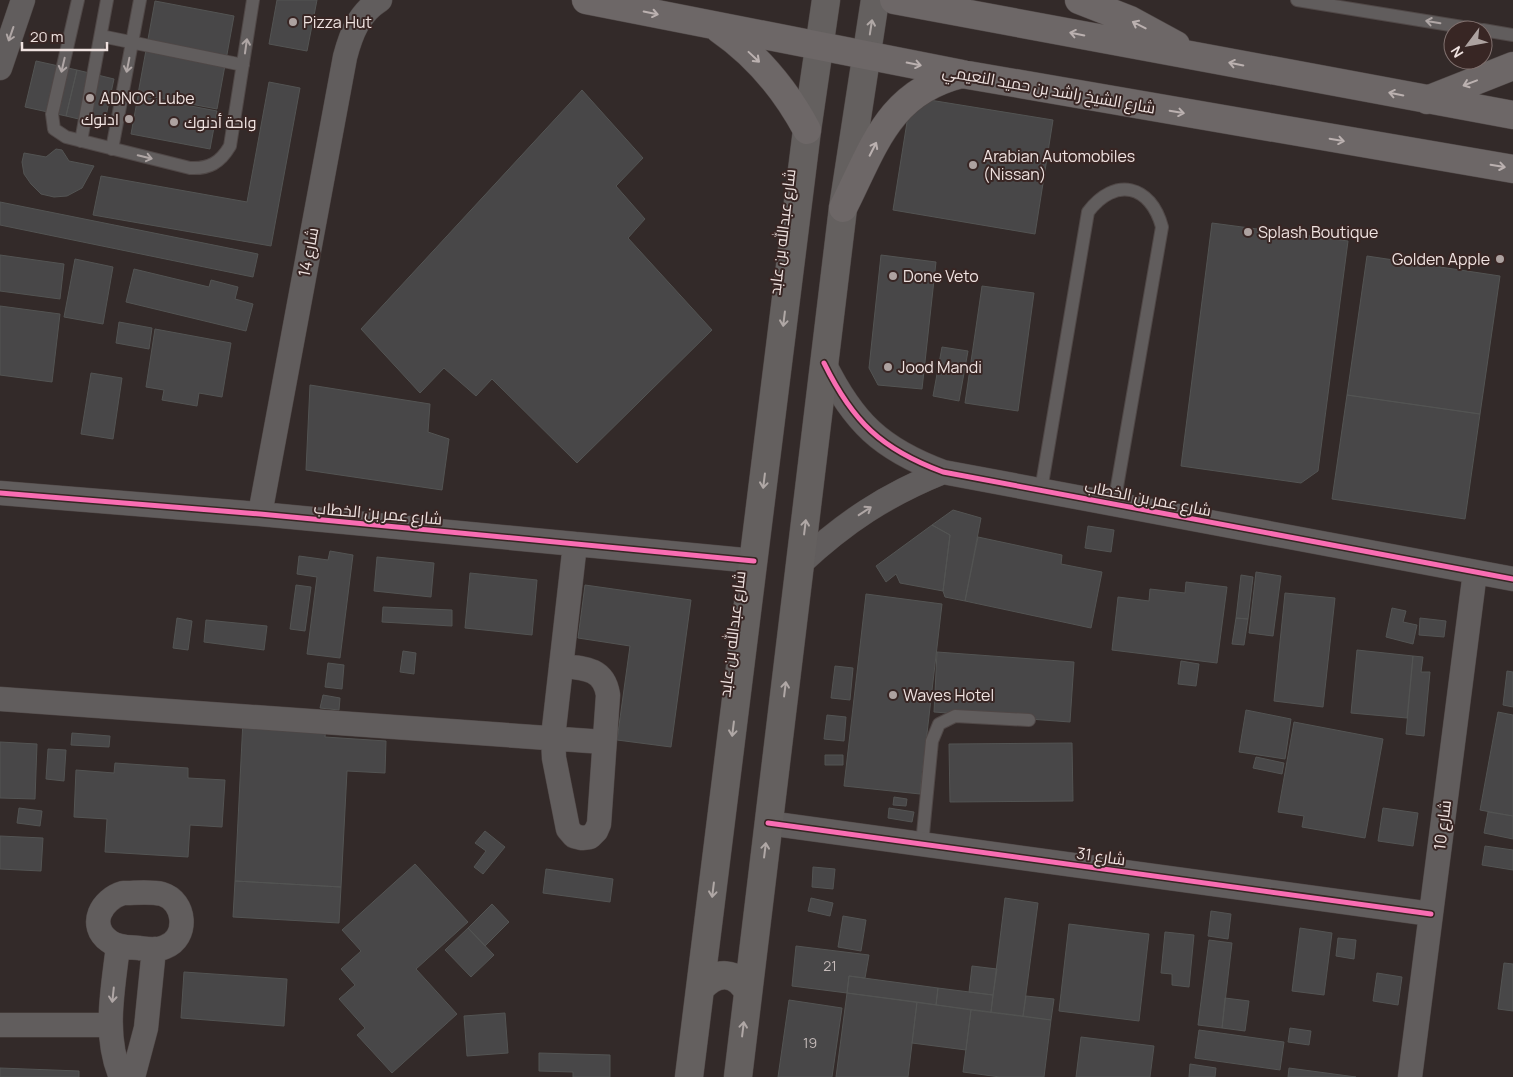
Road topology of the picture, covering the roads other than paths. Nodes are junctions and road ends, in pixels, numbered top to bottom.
1 (23, 0) edge
2 (78, 0) edge
3 (107, 0) edge
4 (140, 0) edge
5 (253, 0) edge
6 (380, 0) edge
7 (586, 0) edge
8 (826, 0) edge
9 (875, 0) edge
10 (894, 0) edge
11 (1078, 0) edge
12 (1297, 0) edge
13 (1443, 24) edge
14 (716, 27) junction
15 (1493, 32) edge
16 (1513, 35) edge
17 (101, 36) junction
18 (132, 42) junction
19 (819, 45) junction
20 (866, 54) junction
21 (1197, 57) junction
22 (244, 65) junction
23 (1513, 66) edge
24 (0, 68) edge
25 (962, 74) junction
26 (1427, 100) junction
27 (1513, 115) edge
28 (807, 130) junction
29 (81, 141) junction
30 (112, 149) junction
31 (1513, 169) edge
32 (842, 208) junction
33 (824, 363) junction
34 (944, 472) junction
35 (1041, 490) junction
36 (0, 493) edge
37 (1114, 504) junction
38 (260, 514) junction
39 (575, 544) junction
40 (754, 561) junction
41 (800, 564) junction
42 (1474, 572) junction
43 (1513, 580) edge
44 (561, 666) junction
45 (0, 699) edge
46 (1029, 720) dead end
47 (553, 737) junction
48 (604, 742) junction
49 (768, 823) junction
50 (922, 844) junction
51 (1431, 914) junction
52 (118, 946) junction
53 (154, 949) junction
54 (701, 988) junction
55 (748, 992) junction
56 (0, 1025) edge
57 (110, 1025) junction
58 (121, 1077) edge
59 (133, 1077) edge
60 (689, 1077) edge
61 (738, 1077) edge
62 (1410, 1077) edge

1 -> 24 street
2 -> 29 lane
3 - 17 lane
4 - 18 lane
22 -> 5 lane
6 - 38 street, شارع 14
7 -> 14 main road, شارع الشيخ راشد بن حميد النعيمي
8 - 19 main road, شارع عبدالله بن عابد
20 -> 9 main road
21 -> 10 main road
21 -> 11 main road
13 -> 12 lane
14 - 19 main road, شارع الشيخ راشد بن حميد النعيمي
14 -> 28 main road
15 - 16 lane
17 - 18 lane
17 - 29 lane
18 - 22 lane
18 -> 30 lane
19 - 20 main road, شارع الشيخ راشد بن حميد النعيمي
19 - 28 main road, شارع عبدالله بن عابد
20 -> 25 main road, شارع الشيخ راشد بن حميد النعيمي
20 - 32 main road
26 -> 21 main road
30 -> 22 lane
23 -> 26 main road
25 -> 31 main road, شارع الشيخ راشد بن حميد النعيمي
32 -> 25 main road
26 - 27 main road
28 -> 40 main road, شارع عبدالله بن عابد
29 - 30 lane
32 - 33 main road
33 - 34 street, شارع عمر بن الخطاب
41 -> 33 main road
34 - 35 street, شارع عمر بن الخطاب
41 -> 34 street
35 - 37 street, شارع عمر بن الخطاب
35 - 37 lane
36 - 38 street, شارع عمر بن الخطاب
37 - 42 street, شارع عمر بن الخطاب
38 - 39 street, شارع عمر بن الخطاب
39 - 40 street, شارع عمر بن الخطاب
39 - 44 street
40 -> 54 main road, شارع عبدالله بن عابد
49 -> 41 main road
42 - 43 street, شارع عمر بن الخطاب
42 - 51 street, شارع 10
44 - 47 street
44 - 48 street
45 - 47 street
46 - 50 lane
47 - 48 street
47 - 48 street
49 - 50 street, شارع 31
55 -> 49 main road
50 - 51 street, شارع 31
51 - 62 street, شارع 10
52 - 53 street
52 - 53 street
52 -> 57 street
53 - 59 street
54 - 55 main road
54 - 60 main road, شارع عبدالله بن عابد
61 -> 55 main road
56 - 57 street
57 - 58 street

